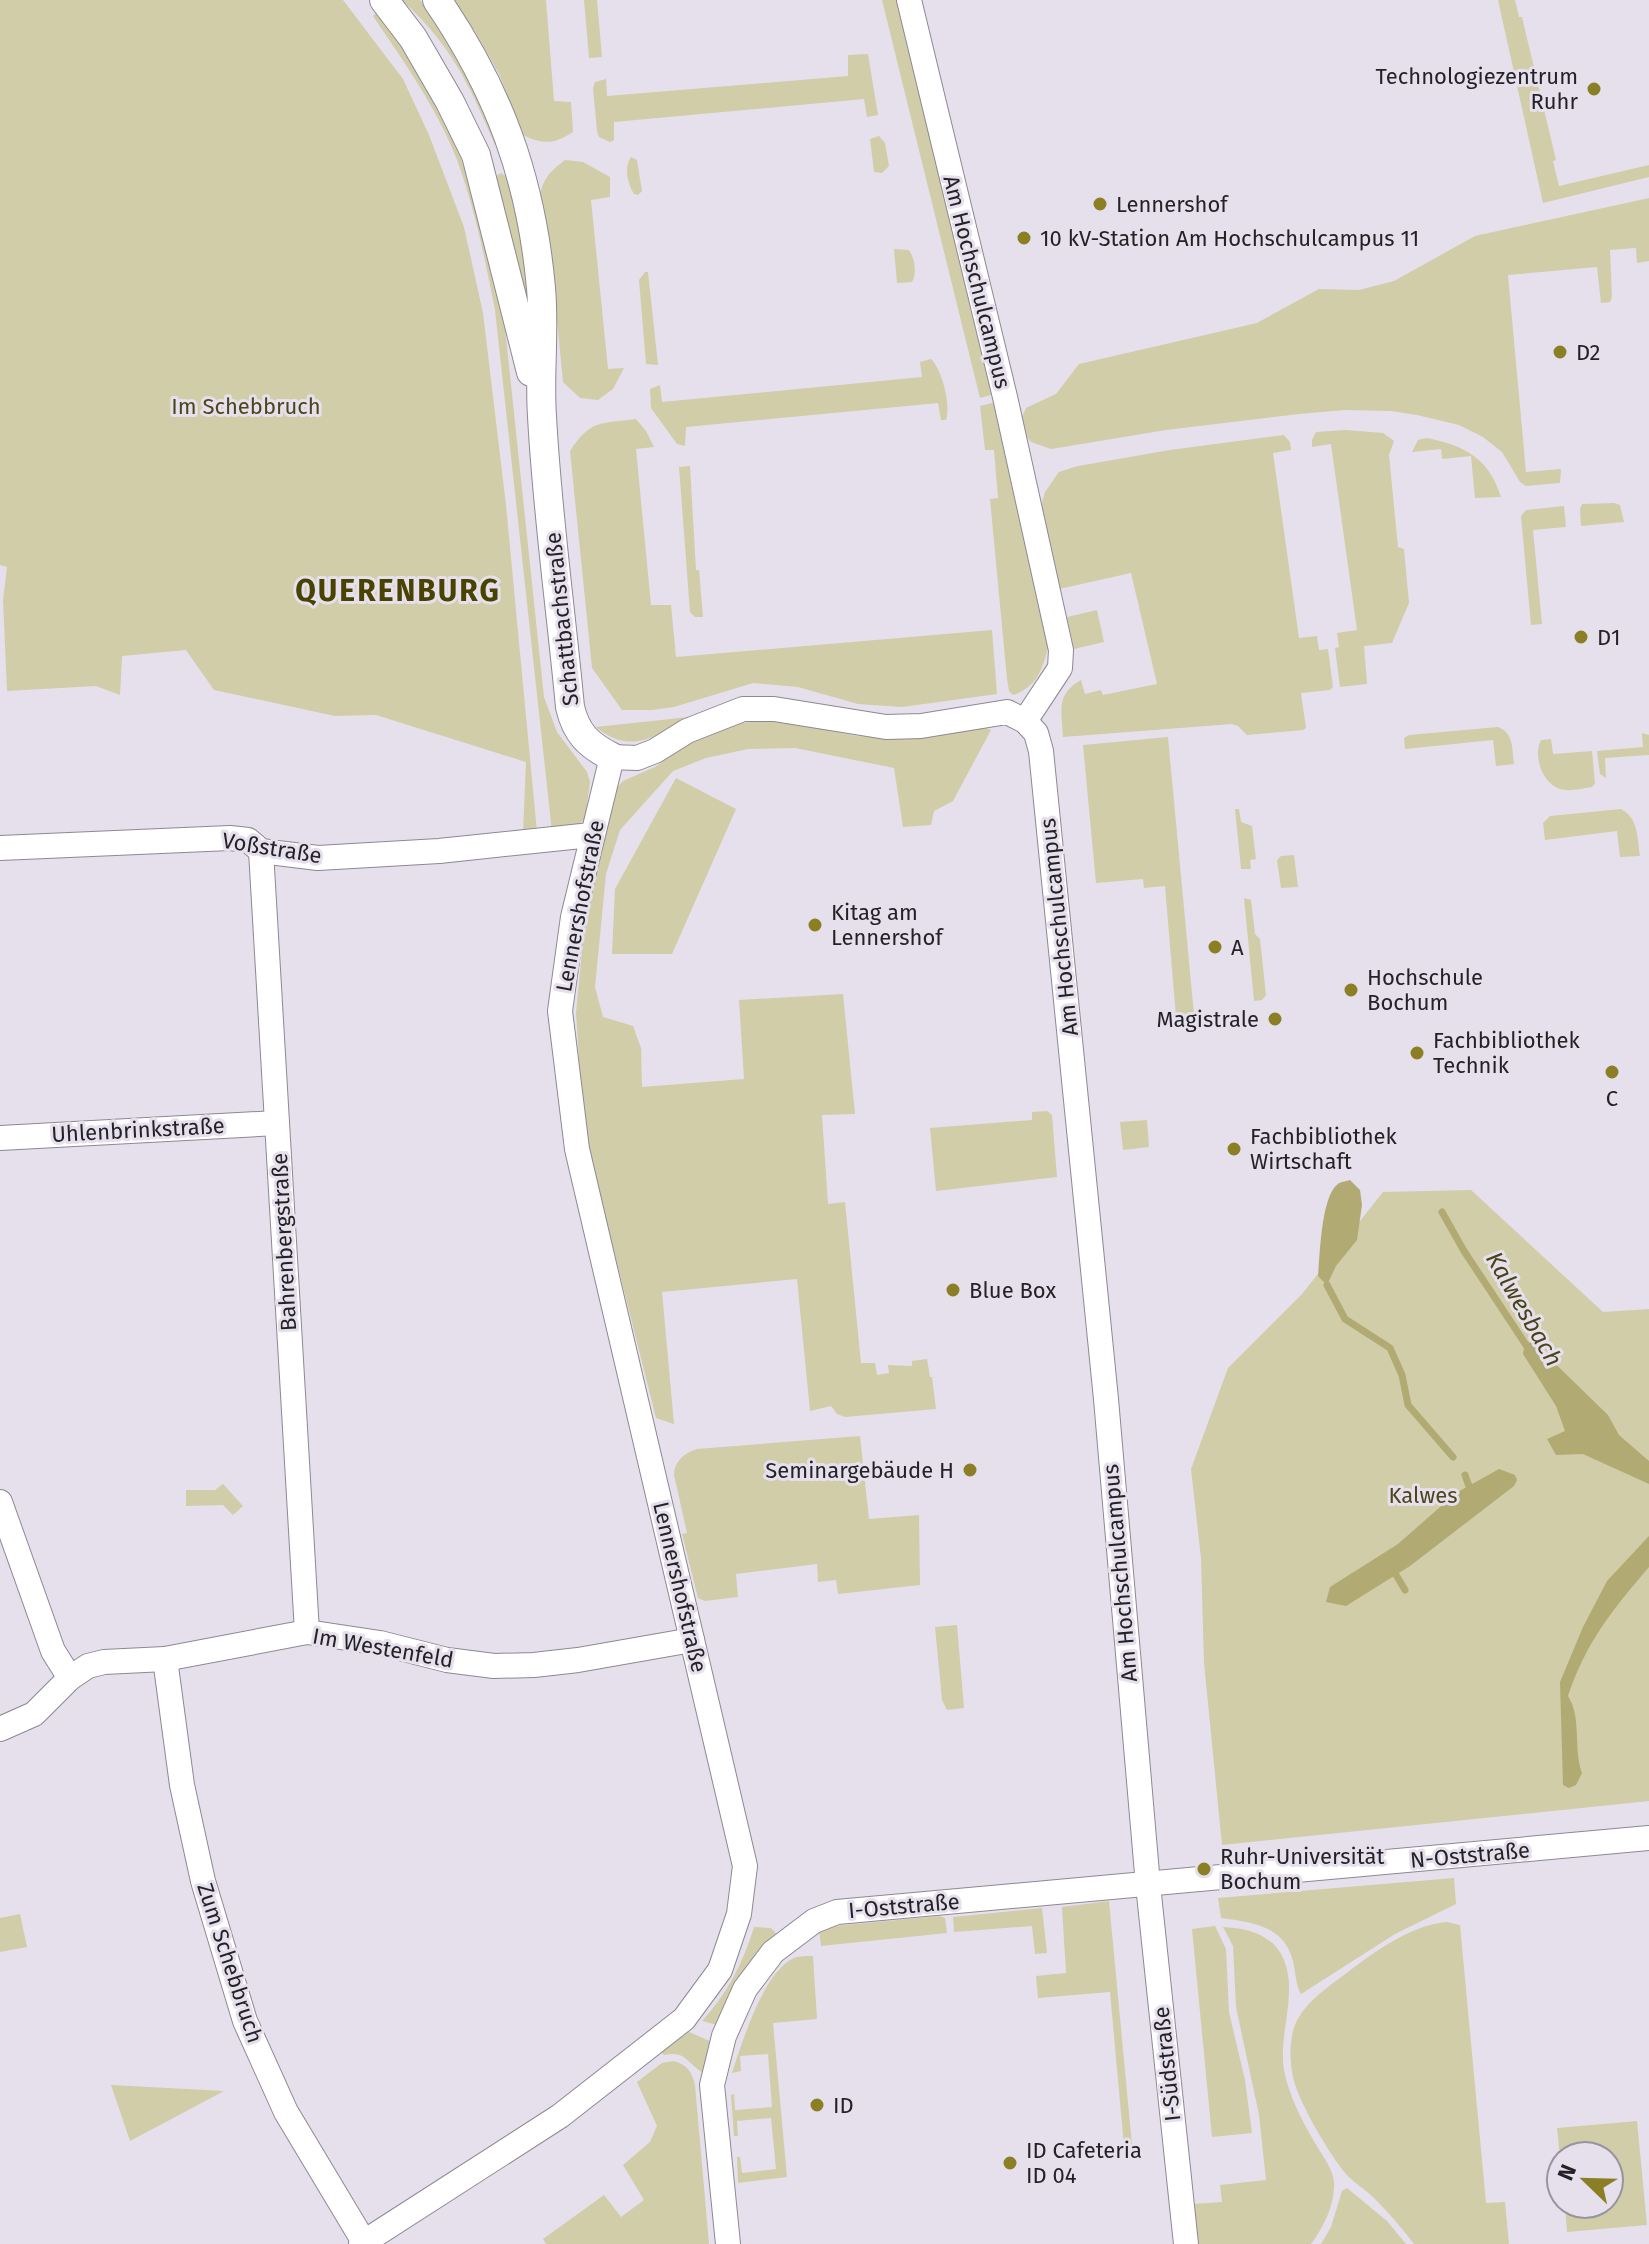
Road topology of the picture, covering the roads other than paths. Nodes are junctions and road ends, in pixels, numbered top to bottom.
1 (384, 0) edge
2 (437, 0) edge
3 (909, 0) edge
4 (542, 416) junction
5 (1025, 721) junction
6 (612, 757) junction
7 (591, 835) junction
8 (0, 848) edge
9 (261, 851) junction
10 (277, 1123) junction
11 (0, 1138) edge
12 (0, 1502) edge
13 (307, 1632) junction
14 (692, 1640) junction
15 (165, 1659) junction
16 (70, 1678) junction
17 (0, 1729) edge
18 (1649, 1838) edge
19 (1148, 1885) junction
20 (362, 2243) edge
21 (728, 2244) edge
22 (1186, 2244) edge

1 - 4 street, Schattbachstraße
2 - 4 street, Schattbachstraße
3 - 5 street, Am Hochschulcampus
4 - 6 street, Schattbachstraße
5 - 6 street
5 - 19 street, Am Hochschulcampus
6 - 7 street, Lennershofstraße
7 - 9 street, Voßstraße
7 - 14 street, Lennershofstraße
8 - 9 street, Voßstraße
9 - 10 street, Bahrenbergstraße
10 - 11 street, Uhlenbrinkstraße
10 - 13 street, Bahrenbergstraße
12 - 16 street
13 - 14 street, Im Westenfeld
13 - 15 street, Im Westenfeld
14 - 20 street, Lennershofstraße
15 - 16 street, Im Westenfeld
15 - 20 street, Zum Schebbruch
16 - 17 street, Im Westenfeld
18 - 19 street, N-Oststraße
19 - 21 street, I-Oststraße
19 - 22 street, I-Südstraße

